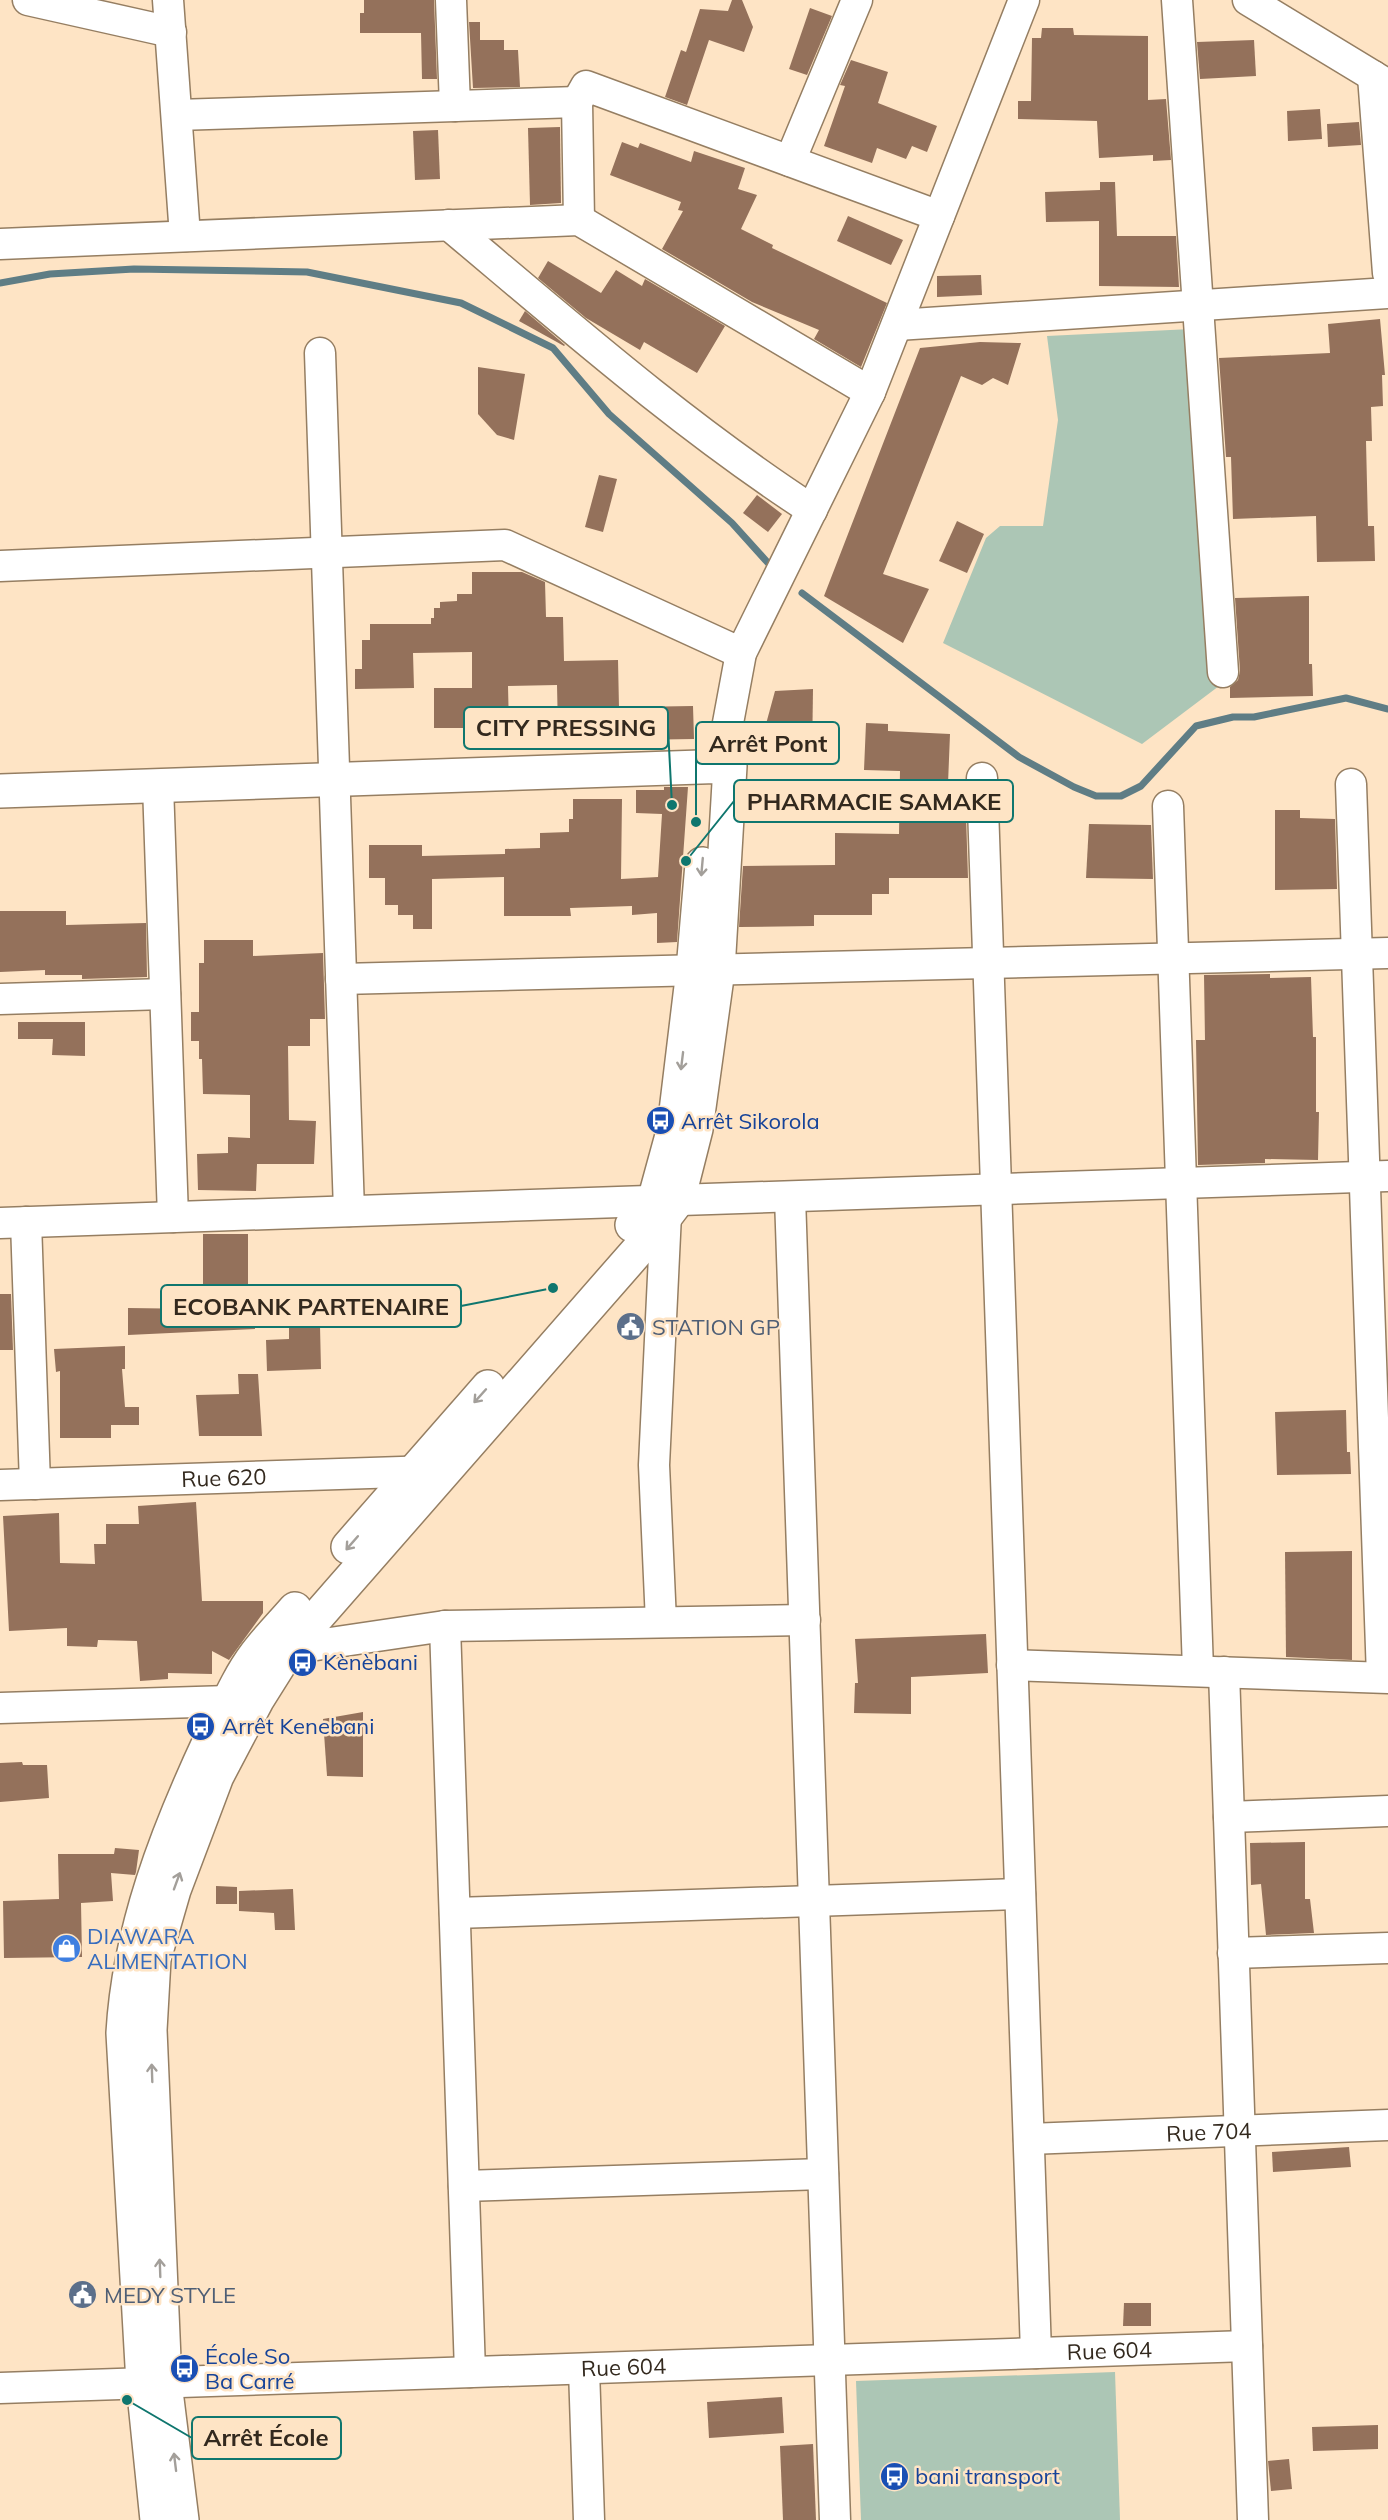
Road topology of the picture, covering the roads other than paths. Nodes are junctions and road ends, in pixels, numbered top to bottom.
1 (28, 0) edge
2 (168, 0) edge
3 (451, 0) edge
4 (857, 0) edge
5 (1024, 0) edge
6 (1177, 0) edge
7 (1248, 0) edge
8 (171, 32) junction
9 (1380, 80) edge
10 (577, 102) junction
11 (455, 105) junction
12 (177, 115) junction
13 (790, 161) junction
14 (939, 216) junction
15 (579, 220) junction
16 (449, 225) junction
17 (185, 236) junction
18 (0, 244) edge
19 (1388, 273) edge
20 (1388, 293) edge
21 (1198, 306) junction
22 (897, 326) junction
23 (320, 353) dead end
24 (870, 392) junction
25 (812, 510) junction
26 (327, 553) junction
27 (0, 566) edge
28 (741, 653) junction
29 (1223, 672) dead end
30 (720, 766) junction
31 (982, 778) dead end
32 (334, 779) junction
33 (1351, 784) dead end
34 (158, 785) junction
35 (0, 791) edge
36 (1168, 806) dead end
37 (1357, 953) junction
38 (1388, 953) edge
39 (1174, 958) junction
40 (988, 963) junction
41 (706, 970) junction
42 (341, 979) junction
43 (165, 994) junction
44 (0, 999) edge
45 (1376, 1177) edge
46 (1181, 1183) junction
47 (996, 1190) junction
48 (790, 1197) junction
49 (666, 1205) junction
50 (349, 1211) junction
51 (173, 1217) junction
52 (13, 1223) edge
53 (446, 1470) junction
54 (413, 1471) junction
55 (35, 1484) junction
56 (0, 1485) edge
57 (805, 1620) junction
58 (661, 1622) junction
59 (445, 1626) junction
60 (289, 1648) junction
61 (255, 1654) junction
62 (1012, 1665) junction
63 (1211, 1671) junction
64 (1385, 1678) edge
65 (229, 1701) junction
66 (0, 1708) edge
67 (1388, 1811) edge
68 (1229, 1817) junction
69 (1020, 1894) junction
70 (814, 1901) junction
71 (455, 1913) junction
72 (1388, 1948) edge
73 (1233, 1953) junction
74 (1388, 2125) edge
75 (1239, 2131) junction
76 (1029, 2139) junction
77 (823, 2174) junction
78 (464, 2186) junction
79 (1247, 2346) junction
80 (1036, 2353) junction
81 (830, 2360) junction
82 (584, 2369) junction
83 (470, 2372) junction
84 (154, 2383) junction
85 (0, 2388) edge
86 (158, 2520) edge
87 (182, 2520) edge
88 (589, 2520) edge
89 (835, 2520) edge
90 (1253, 2520) edge

1 - 8 street
2 - 8 street
3 - 11 street
4 - 13 street
5 - 14 street
6 - 21 street
7 - 9 street
8 - 12 street
9 - 19 street
10 - 11 street
10 - 13 street
10 - 15 street
11 - 12 street
12 - 17 street
13 - 14 street
14 - 22 street
15 - 16 street
15 - 24 street
16 - 17 street
16 - 25 street
17 - 18 street
20 - 21 street
21 - 22 street
21 - 29 street
22 - 24 street
23 - 26 street
24 - 25 street
25 - 28 street
26 - 27 street
26 - 28 street
26 - 32 street
28 - 30 street
30 - 32 main road
30 - 41 main road
31 - 40 street
32 - 34 main road
32 - 42 street
33 - 37 street
34 - 35 main road
34 - 43 street
36 - 39 street
37 - 38 street
37 - 39 street
37 - 45 street
39 - 40 street
39 - 46 street
40 - 41 street
40 - 47 street
41 - 42 street
41 - 49 main road
42 - 50 street
43 - 44 street
43 - 51 street
45 - 46 street
45 - 64 street
46 - 47 street
46 - 63 street
47 - 48 street
47 - 62 street
48 - 49 street
48 - 57 street
49 - 50 street
49 - 53 main road
49 -> 54 main road
49 - 58 street
50 - 51 street
51 - 52 street
52 - 55 street
53 - 54 street, Rue 620
53 - 60 main road
54 - 55 street, Rue 620
54 -> 61 main road
55 - 56 street, Rue 620
57 - 58 street
57 - 70 street
58 - 59 street
59 - 60 street
59 - 71 street
60 - 61 street
84 -> 60 main road
61 - 65 main road
62 - 63 street
62 - 69 street
63 - 64 street
63 - 68 street
65 - 66 street
65 - 84 main road
67 - 68 street
68 - 73 street
69 - 70 street
69 - 76 street
70 - 71 street
70 - 77 street
71 - 78 street
72 - 73 street
73 - 75 street
74 - 75 street, Rue 704
75 - 76 street, Rue 704
75 - 79 street
76 - 80 street
77 - 78 street
77 - 81 street
78 - 83 street
79 - 80 street, Rue 604
79 - 90 street
80 - 81 street, Rue 604
81 - 82 street, Rue 604
81 - 89 street
82 - 83 street, Rue 604
82 - 88 street
83 - 84 street, Rue 604
84 - 85 street, Rue 604
84 - 86 main road
87 -> 84 main road

